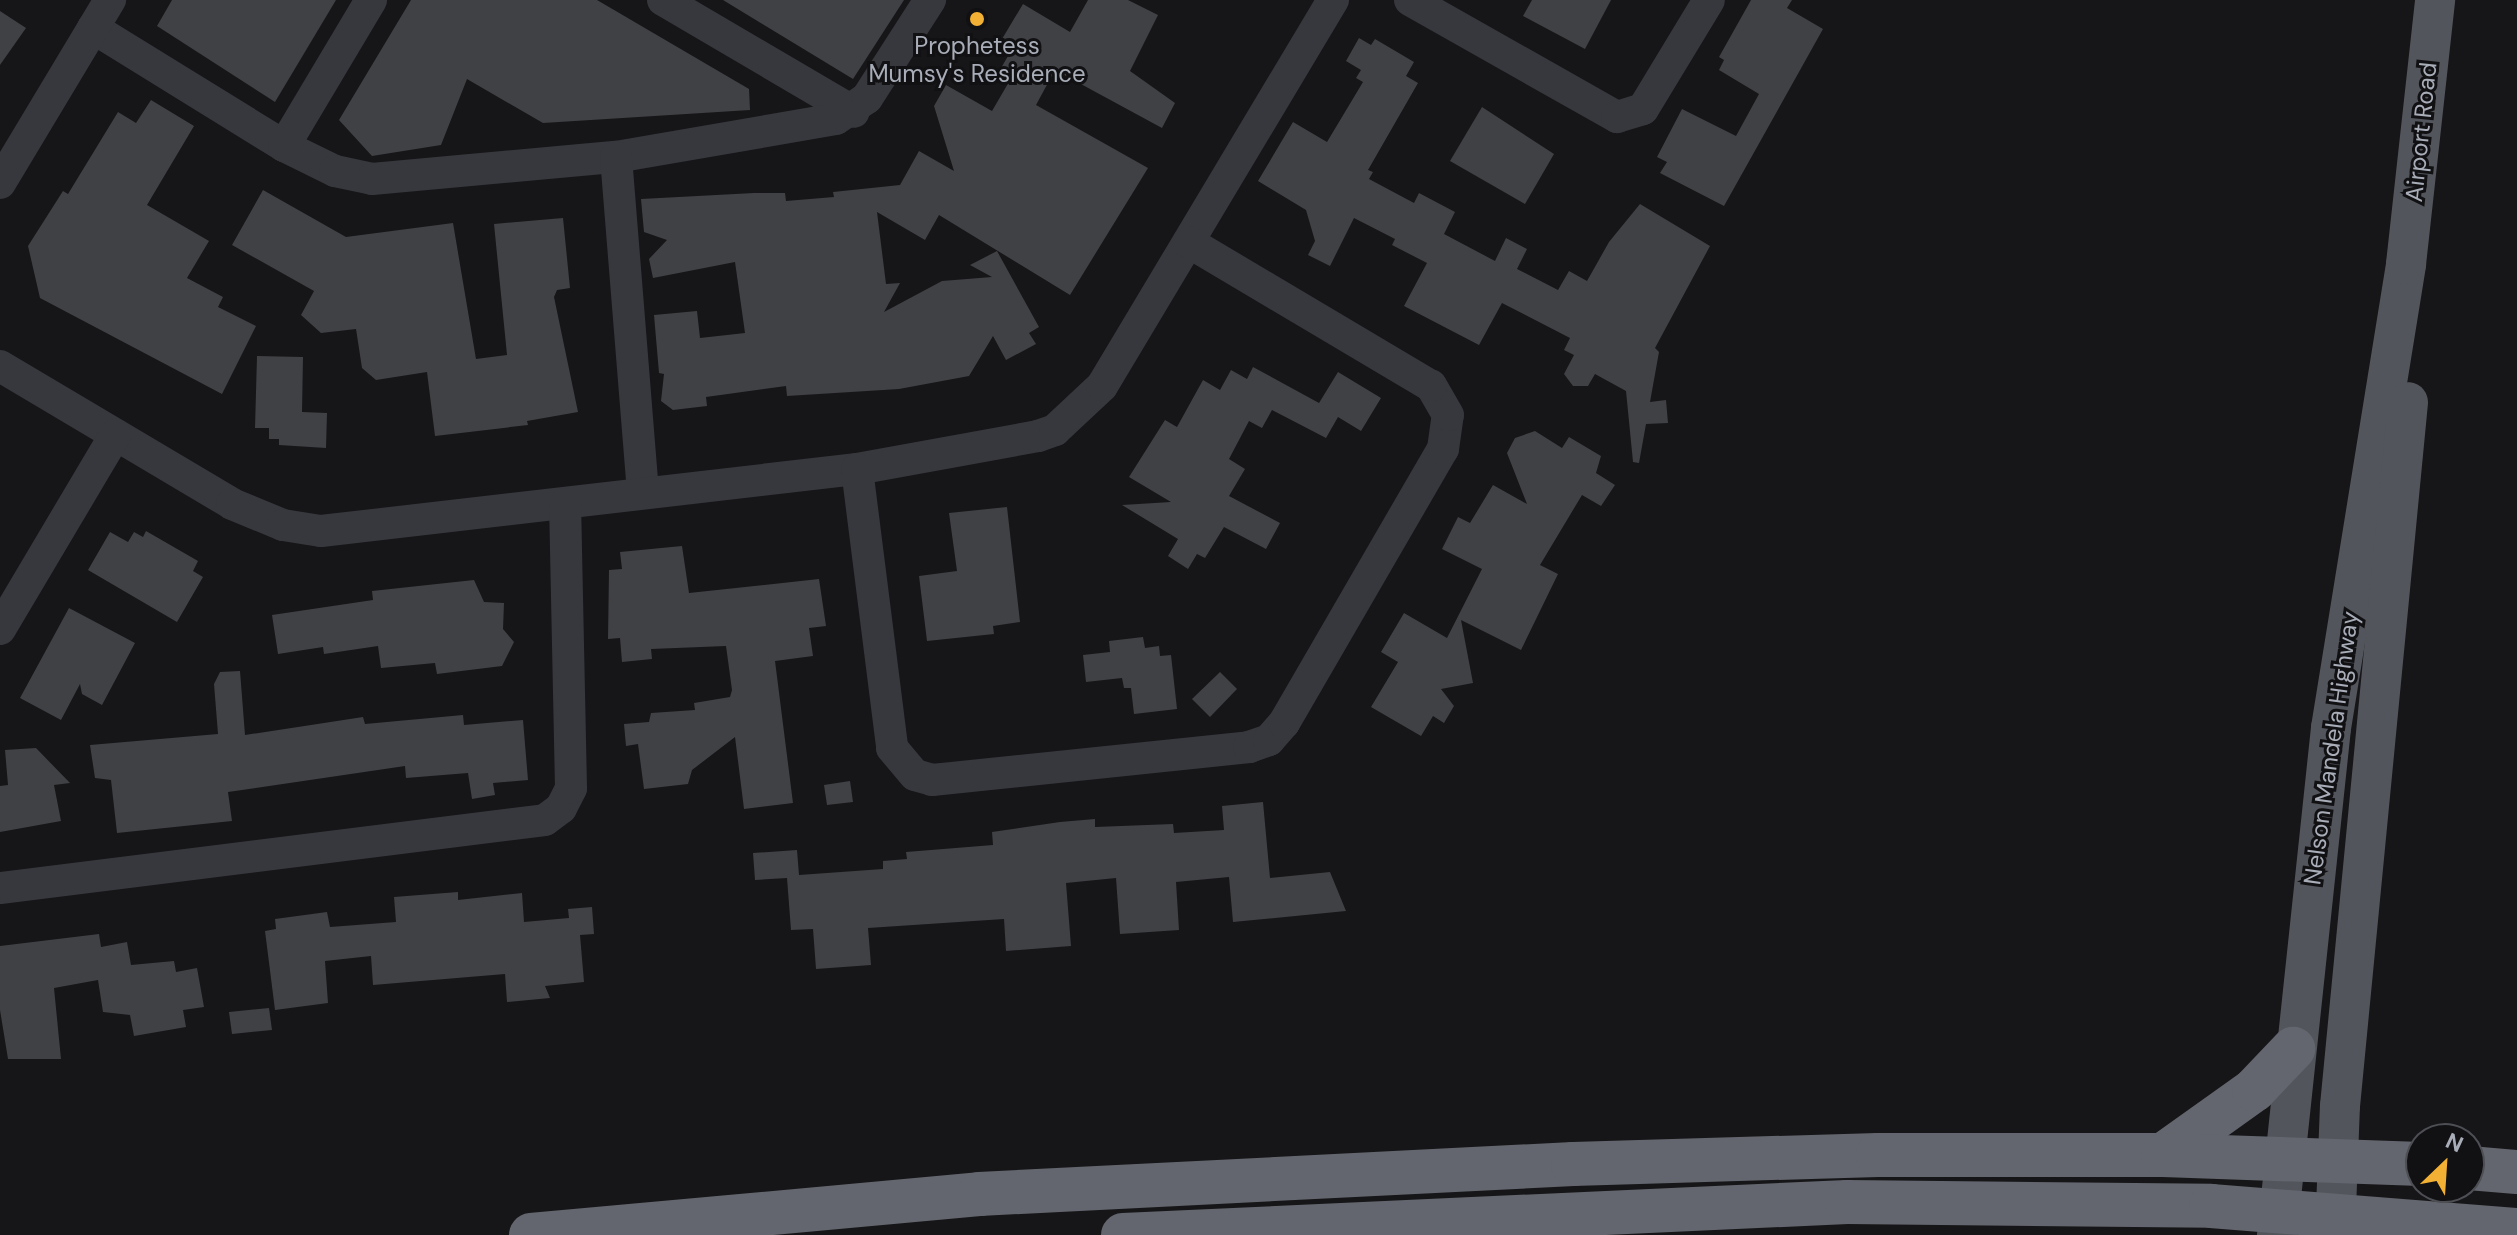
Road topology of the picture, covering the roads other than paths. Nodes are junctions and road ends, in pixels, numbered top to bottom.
1 (110, 0) edge
2 (371, 0) edge
3 (663, 0) edge
4 (930, 0) edge
5 (1333, 0) edge
6 (1410, 0) edge
7 (1709, 0) edge
8 (2435, 0) edge
9 (2453, 0) edge
10 (93, 28) junction
11 (854, 112) junction
12 (284, 146) junction
13 (616, 157) junction
14 (0, 183) edge
15 (1188, 242) junction
16 (2414, 265) junction
17 (0, 366) edge
18 (115, 435) junction
19 (857, 469) junction
20 (643, 493) junction
21 (565, 504) junction
22 (0, 629) edge
23 (0, 888) edge
24 (2293, 1049) junction
25 (2163, 1155) junction
26 (2282, 1158) junction
27 (2338, 1160) junction
28 (2405, 1163) edge
29 (2485, 1169) edge
30 (2517, 1172) edge
31 (2277, 1223) edge
32 (2335, 1224) edge
33 (2454, 1230) edge
34 (2517, 1230) edge
35 (531, 1235) edge
36 (1123, 1235) edge

1 - 10 street
2 - 12 street
3 - 11 street
4 - 11 street
5 - 15 street
6 - 7 street
8 - 16 main road, Airport Road
9 - 16 main road
10 - 12 street
10 - 14 street
11 - 13 street
12 - 13 street
13 - 20 street
15 - 19 street
15 - 19 street
16 - 24 main road, Nelson Mandela Highway
16 - 27 main road, Nelson Mandela Highway
17 - 18 street
18 - 21 street
18 - 22 street
19 - 20 street
20 - 21 street
21 - 23 street
24 - 25 highway
24 - 26 main road, Nelson Mandela Highway
25 - 26 highway
25 - 35 highway
26 - 27 highway
26 - 31 main road, Nelson Mandela Highway
27 - 28 highway
27 - 32 main road, Nelson Mandela Highway
29 - 30 highway
31 - 32 highway
31 - 36 highway
32 - 33 highway
33 - 34 highway

